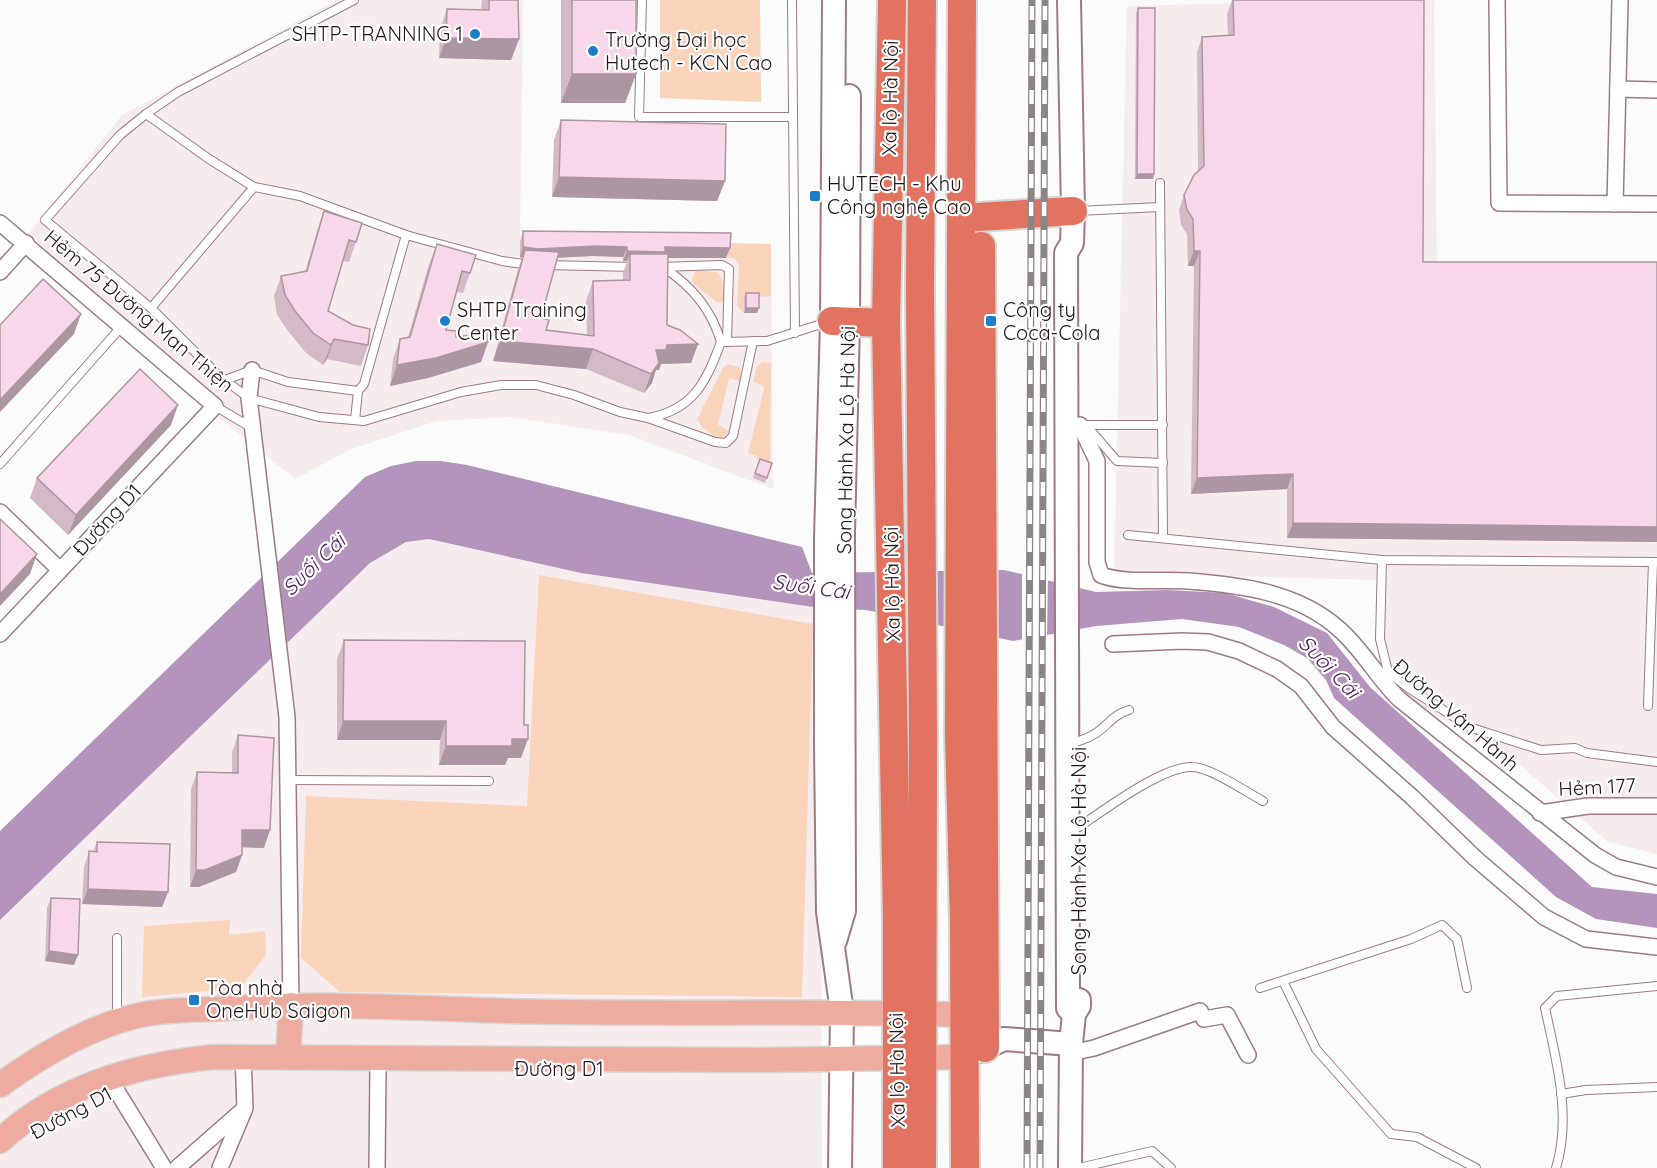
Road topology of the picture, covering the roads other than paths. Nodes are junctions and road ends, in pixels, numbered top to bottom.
1 (354, 0) edge
2 (642, 0) edge
3 (792, 0) edge
4 (834, 0) edge
5 (849, 0) edge
6 (892, 0) edge
7 (922, 0) edge
8 (962, 0) edge
9 (981, 0) edge
10 (1069, 0) edge
11 (1497, 0) edge
12 (1620, 0) edge
13 (1618, 89) junction
14 (1657, 90) edge
15 (146, 114) junction
16 (792, 117) junction
17 (1160, 183) dead end
18 (254, 187) junction
19 (1615, 204) junction
20 (1657, 204) edge
21 (1160, 207) junction
22 (1073, 212) junction
23 (971, 217) junction
24 (0, 224) edge
25 (406, 236) junction
26 (26, 243) junction
27 (1072, 243) junction
28 (642, 267) edge
29 (653, 267) edge
30 (663, 268) junction
31 (0, 272) edge
32 (151, 308) junction
33 (840, 321) junction
34 (886, 323) junction
35 (122, 326) junction
36 (795, 333) junction
37 (753, 341) junction
38 (724, 342) junction
39 (252, 370) junction
40 (225, 380) junction
41 (358, 391) junction
42 (249, 398) junction
43 (215, 406) junction
44 (648, 418) junction
45 (355, 420) junction
46 (1083, 425) junction
47 (1163, 425) junction
48 (253, 428) junction
49 (1163, 463) junction
50 (0, 464) edge
51 (0, 512) edge
52 (1128, 536) dead end
53 (1073, 537) junction
54 (1163, 538) junction
55 (1382, 560) junction
56 (1655, 562) edge
57 (60, 570) junction
58 (0, 634) edge
59 (1113, 644) dead end
60 (1648, 706) dead end
61 (1129, 710) dead end
62 (1073, 718) junction
63 (1080, 741) junction
64 (1657, 762) edge
65 (288, 780) junction
66 (489, 781) dead end
67 (1263, 801) dead end
68 (1657, 806) edge
69 (1540, 813) junction
70 (1079, 827) junction
71 (1657, 877) edge
72 (924, 921) junction
73 (117, 938) dead end
74 (1657, 948) edge
75 (896, 968) junction
76 (1283, 981) junction
77 (1657, 986) edge
78 (1260, 988) dead end
79 (1467, 988) dead end
80 (291, 1005) junction
81 (842, 1012) junction
82 (909, 1013) junction
83 (1074, 1014) junction
84 (117, 1022) junction
85 (90, 1033) junction
86 (981, 1037) junction
87 (1070, 1048) junction
88 (1248, 1055) dead end
89 (243, 1056) junction
90 (213, 1057) junction
91 (288, 1057) junction
92 (909, 1058) junction
93 (841, 1059) junction
94 (371, 1061) junction
95 (0, 1070) edge
96 (0, 1084) edge
97 (1657, 1087) edge
98 (115, 1088) junction
99 (1561, 1094) junction
100 (245, 1108) junction
101 (0, 1141) edge
102 (0, 1158) edge
103 (164, 1168) edge
104 (177, 1168) edge
105 (220, 1168) edge
106 (377, 1168) edge
107 (840, 1168) edge
108 (897, 1168) edge
109 (922, 1168) edge
110 (965, 1168) edge
111 (1070, 1168) edge
112 (1079, 1168) edge
113 (1172, 1168) edge
114 (1476, 1168) edge
115 (1556, 1168) edge

1 - 15 lane
2 - 16 lane
3 - 16 lane
4 - 33 main road, Song Hành Xa Lộ Hà Nội
5 - 33 main road, Song Hành Xa Lộ Hà Nội
6 - 34 highway, Xa lộ Hà Nội
7 - 72 highway, Xa lộ Hà Nội
8 - 23 highway
9 - 23 highway
10 - 22 main road, Song Hành Xa Lộ Hà Nội
11 - 19 street
12 - 13 street
13 - 14 street
13 - 19 street
15 - 18 lane
15 - 32 lane
16 - 36 lane
17 - 21 lane
18 - 25 lane
18 - 32 lane
19 - 20 street
21 - 22 lane
21 - 47 lane
22 - 23 highway
22 - 27 main road, Song Hành Xa Lộ Hà Nội
23 - 86 highway
24 - 26 street, Hẻm 75 Đường Man Thiện
25 - 28 lane
25 - 41 lane
26 - 31 street
26 - 35 street, Hẻm 75 Đường Man Thiện
27 - 46 main road, Song Hành Xa Lộ Hà Nội
27 - 53 main road, Song Hành Xa Lộ Hà Nội
29 - 30 lane
30 - 38 lane
30 - 38 lane
32 - 40 lane
33 - 34 highway
33 - 36 lane
33 - 81 main road, Song Hành Xa Lộ Hà Nội
34 - 75 highway, Xa lộ Hà Nội
35 - 43 street, Hẻm 75 Đường Man Thiện
35 - 50 lane
36 - 37 lane
37 - 38 lane
37 - 44 lane
38 - 44 lane
39 - 40 lane
39 - 41 lane
39 - 42 street
40 - 42 lane
41 - 45 lane
42 - 45 lane
42 - 48 street
43 - 48 lane, Hẻm 75 Đường Man Thiện
43 - 57 street, Đường D1
44 - 45 lane
46 - 47 lane
46 - 49 lane
46 - 53 main road, Song Hành Xa Lộ Hà Nội
46 - 69 street, Đường Vận Hành
47 - 49 lane
48 - 65 street
49 - 54 lane
51 - 57 street
52 - 54 lane
53 - 62 main road, Song Hành Xa Lộ Hà Nội
54 - 55 lane
55 - 56 lane
55 - 64 lane
56 - 60 lane
57 - 58 street, Đường D1
59 - 74 street
61 - 63 lane
62 - 63 main road, Song Hành Xa Lộ Hà Nội
62 - 83 main road, Song Hành Xa Lộ Hà Nội
63 - 70 main road, Song Hành Xa Lộ Hà Nội
65 - 66 lane
65 - 80 street
67 - 70 lane
68 - 69 street, Hẻm 177
69 - 71 street, Đường Vận Hành
70 - 83 main road, Song Hành Xa Lộ Hà Nội
72 - 75 highway
72 - 82 highway, Xa lộ Hà Nội
73 - 84 lane
75 - 82 highway, Xa lộ Hà Nội
76 - 78 lane
76 - 79 lane
76 - 114 lane
77 - 99 lane
80 - 81 main road, Đường D1
80 - 84 main road, Đường D1
80 - 91 main road
81 - 82 main road, Đường D1
81 - 93 main road, Song Hành Xa Lộ Hà Nội
82 - 86 main road, Đường D1
82 - 92 highway, Xa lộ Hà Nội
83 - 87 main road, Song Hành Xa Lộ Hà Nội
84 - 85 main road, Đường D1
85 - 95 main road, Đường D1
85 - 96 main road, Đường D1
86 - 87 main road, Đường D1
86 - 92 main road, Đường D1
86 - 110 highway
87 - 88 street
87 - 111 main road, Song Hành Xa Lộ Hà Nội
89 - 90 main road, Đường D1
89 - 91 main road, Đường D1
89 - 100 street
90 - 98 main road, Đường D1
90 - 101 main road, Đường D1
91 - 94 main road, Đường D1
92 - 93 main road, Đường D1
92 - 108 highway, Xa lộ Hà Nội
92 - 109 highway, Xa lộ Hà Nội
93 - 94 main road, Đường D1
93 - 107 main road, Song Hành Xa Lộ Hà Nội
94 - 106 street
97 - 99 lane
98 - 102 main road, Đường D1
98 - 103 street
99 - 115 lane
100 - 104 street
100 - 105 street
112 - 113 lane

